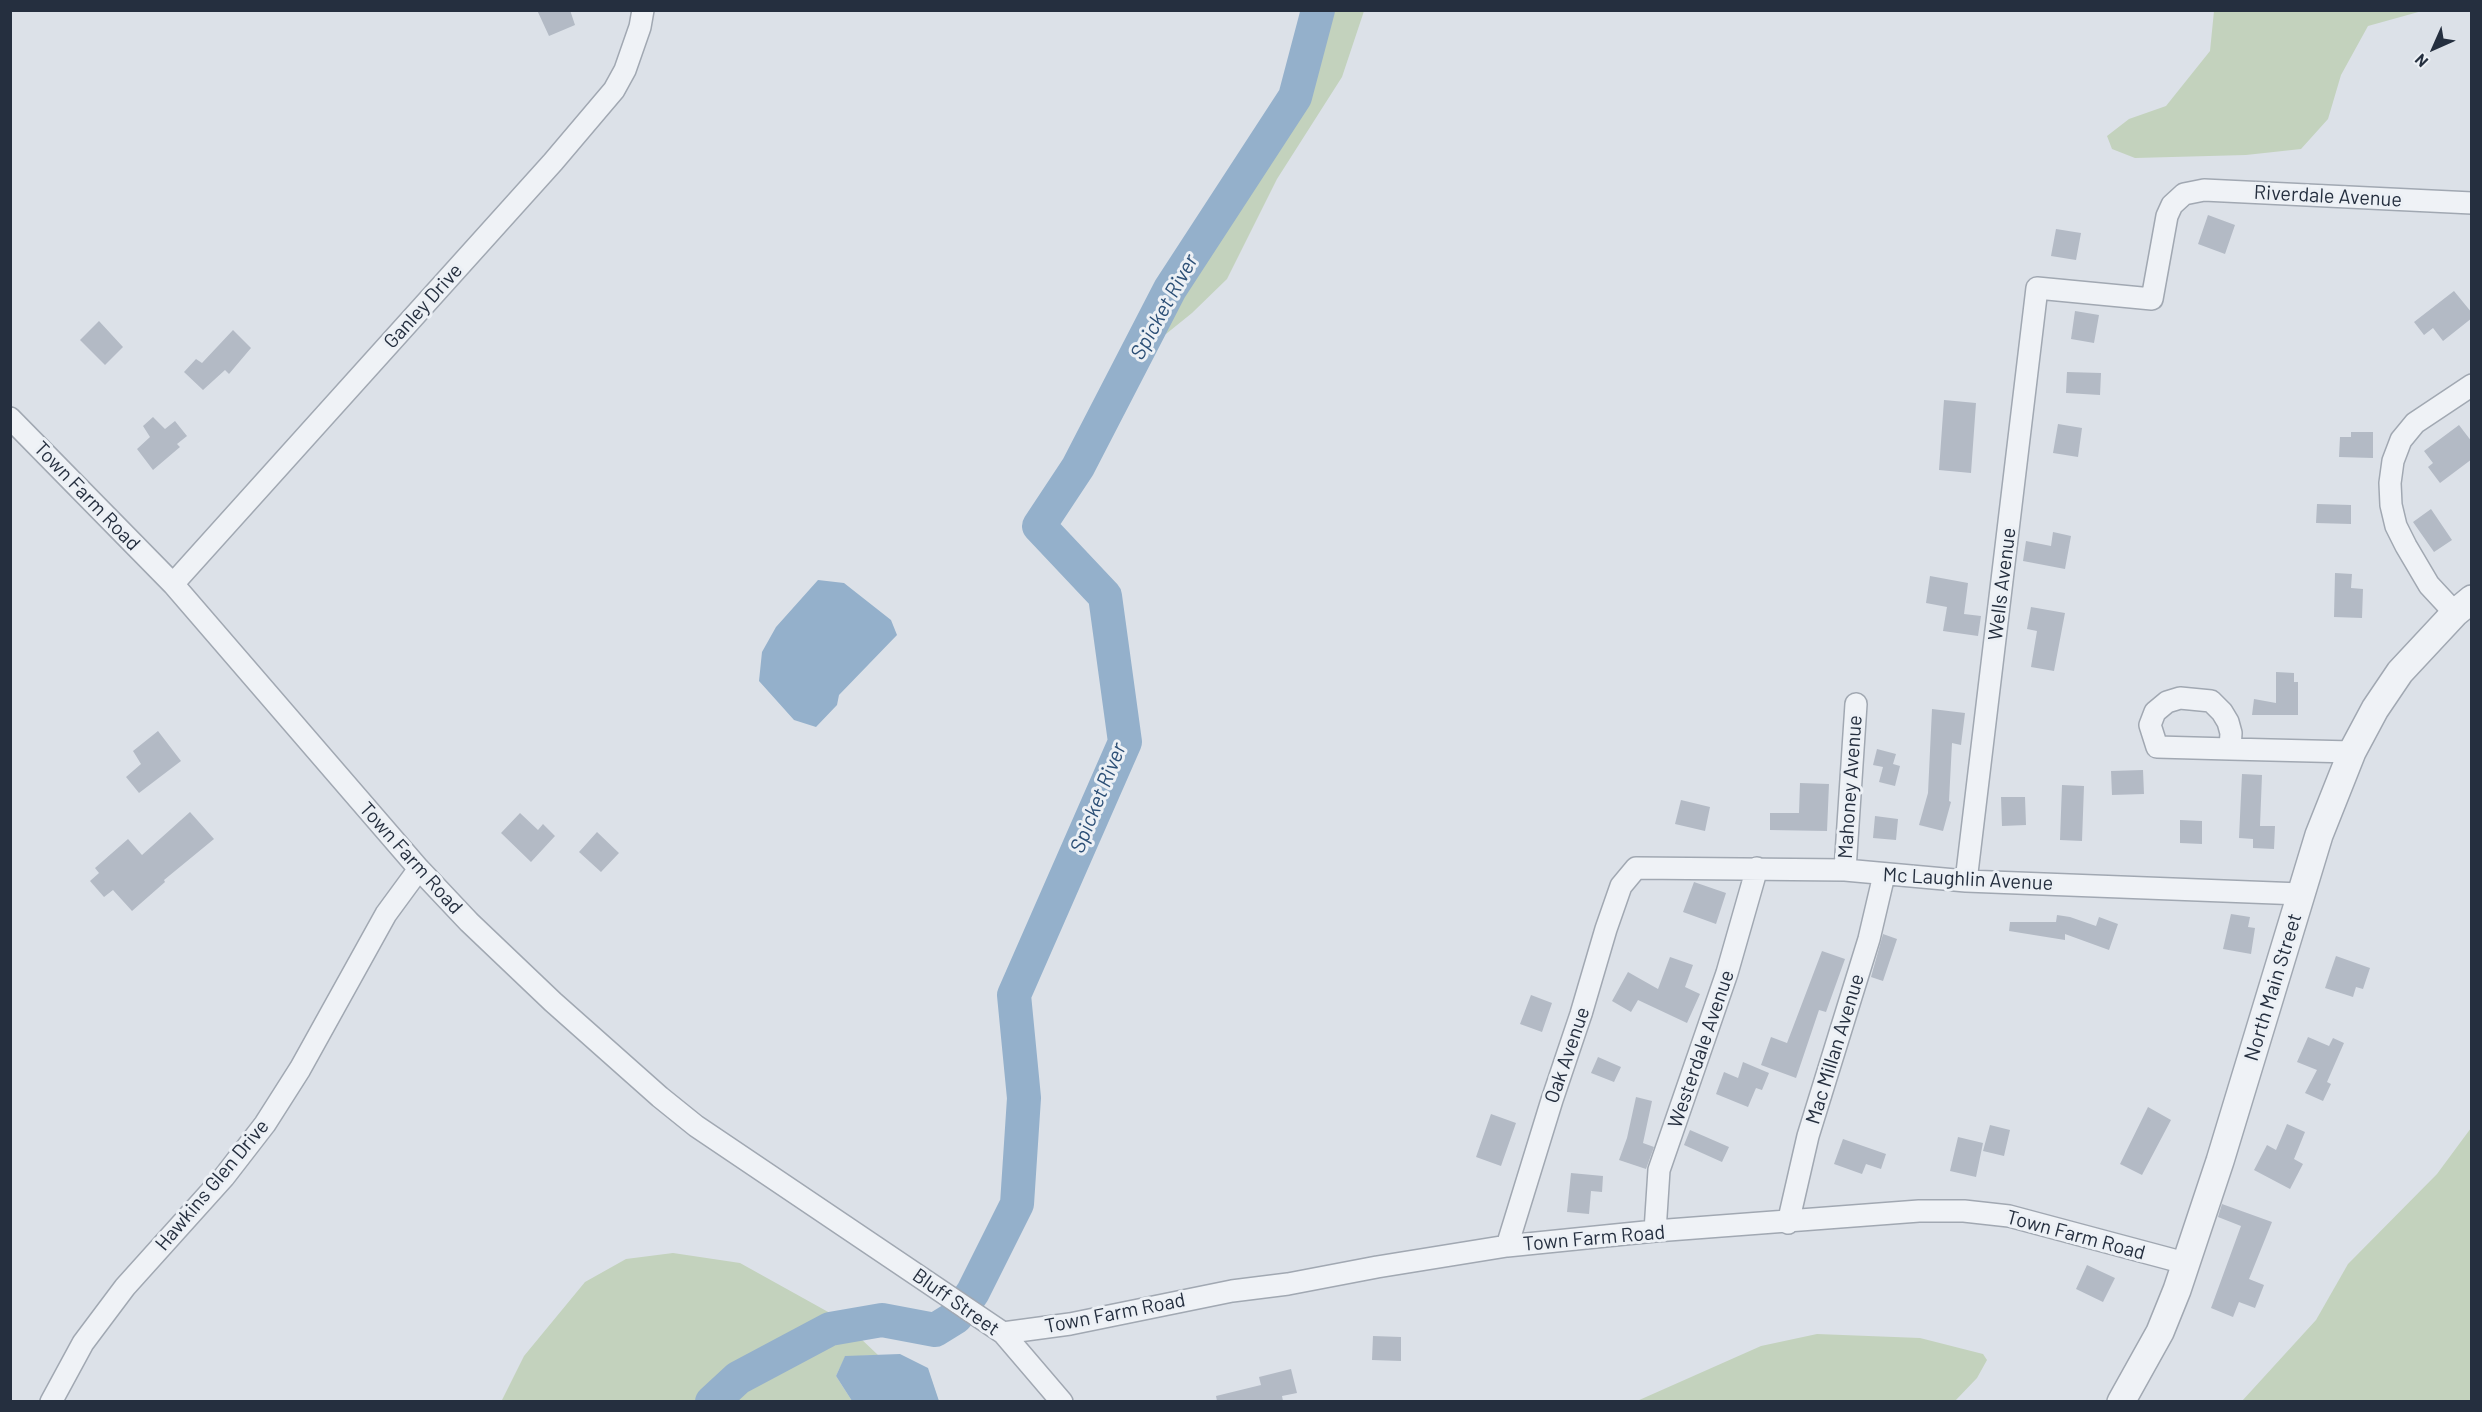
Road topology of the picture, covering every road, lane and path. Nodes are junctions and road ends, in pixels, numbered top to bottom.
1 (643, 10) edge
2 (2472, 203) edge
3 (2037, 288) joint
4 (2472, 385) edge
5 (10, 418) edge
6 (173, 584) junction
7 (2463, 606) edge
8 (1856, 704) dead end
9 (2230, 749) dead end
10 (2352, 752) junction
11 (1636, 868) joint
12 (1757, 868) junction
13 (419, 869) junction
14 (1845, 870) junction
15 (1884, 874) junction
16 (1966, 881) junction
17 (2301, 894) junction
18 (1788, 1223) junction
19 (1655, 1232) junction
20 (865, 1240) joint
21 (1507, 1246) junction
22 (2186, 1263) junction
23 (1004, 1333) junction
24 (51, 1401) edge
25 (1062, 1401) edge
26 (2121, 1401) edge

1 - 6 street, Ganley Drive
2 - 3 street, Riverdale Avenue
3 - 16 street, Wells Avenue
4 - 7 street
5 - 6 street, Town Farm Road
6 - 13 street, Town Farm Road
7 - 10 street, North Main Street
8 - 14 street, Mahoney Avenue
9 - 10 street
10 - 17 street, North Main Street
11 - 12 street, Mc Laughlin Avenue
11 - 21 street, Oak Avenue
12 - 14 street, Mc Laughlin Avenue
12 - 19 street, Westerdale Avenue
13 - 20 street, Town Farm Road
13 - 24 street, Hawkins Glen Drive
14 - 15 street, Mc Laughlin Avenue
15 - 16 street, Mc Laughlin Avenue
15 - 18 street, Mac Millan Avenue
16 - 17 street, Mc Laughlin Avenue
17 - 22 street, North Main Street
18 - 19 street, Town Farm Road
18 - 22 street, Town Farm Road
19 - 21 street, Town Farm Road
20 - 23 street, Bluff Street
21 - 23 street, Town Farm Road
22 - 26 street, North Main Street
23 - 25 street, Bluff Street

